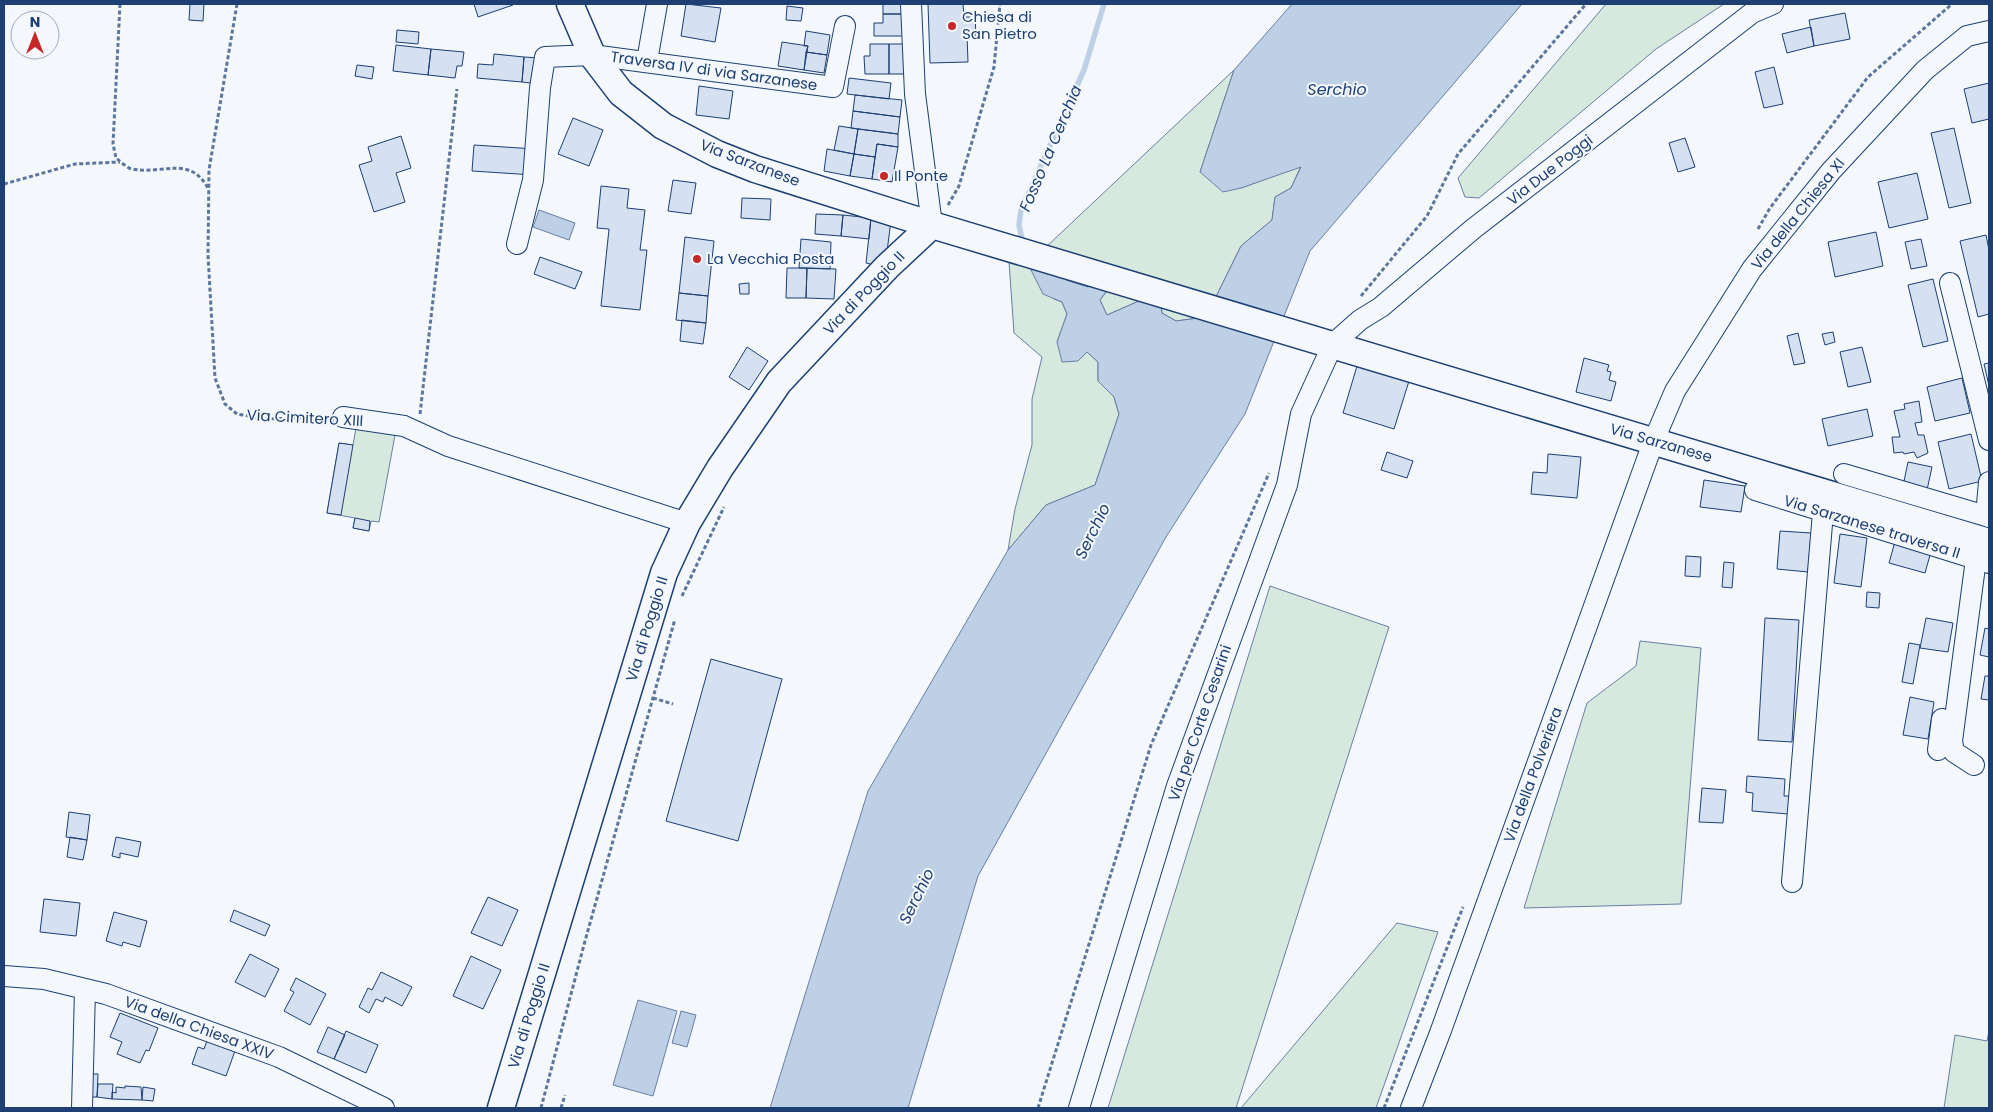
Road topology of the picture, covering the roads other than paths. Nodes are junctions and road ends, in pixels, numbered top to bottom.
1 (570, 4) edge
2 (657, 4) edge
3 (910, 4) edge
4 (1773, 4) edge
5 (845, 26) dead end
6 (1989, 31) edge
7 (592, 55) junction
8 (647, 62) junction
9 (932, 225) junction
10 (517, 244) dead end
11 (1950, 283) dead end
12 (1333, 344) junction
13 (342, 417) road end
14 (1654, 440) junction
15 (1989, 440) edge
16 (1844, 474) dead end
17 (1989, 482) edge
18 (1755, 490) dead end
19 (1823, 512) junction
20 (1988, 517) edge
21 (687, 523) junction
22 (1980, 555) edge
23 (1938, 750) dead end
24 (1974, 765) dead end
25 (1792, 882) dead end
26 (4, 976) edge
27 (86, 989) junction
28 (82, 1108) edge
29 (384, 1108) edge
30 (501, 1108) edge
31 (1079, 1108) edge
32 (1411, 1108) edge

1 - 7 main road, Via Sarzanese
2 - 8 street
3 - 9 street
4 - 12 street, Via Due Poggi
5 - 8 street, Traversa IV di via Sarzanese
6 - 14 street, Via della Chiesa XI
7 - 8 street, Traversa IV di via Sarzanese
7 - 9 main road, Via Sarzanese
7 - 10 street, Traversa IV di via Sarzanese
9 - 12 main road, Via Sarzanese
9 - 21 main road, Via di Poggio II
11 - 15 street
12 - 14 main road, Via Sarzanese
12 - 31 street, Via per Corte Cesarini
13 - 21 street, Via Cimitero XIII
14 - 22 main road, Via Sarzanese
14 - 32 street, Via della Polveriera
16 - 20 street
17 - 20 street
18 - 19 street, Via Sarzanese traversa II
19 - 22 street, Via Sarzanese traversa II
19 - 25 street
21 - 30 main road, Via di Poggio II
22 - 23 street
22 - 24 street
26 - 27 street, Via della Chiesa XXIV
27 - 28 street
27 - 29 street, Via della Chiesa XXIV

